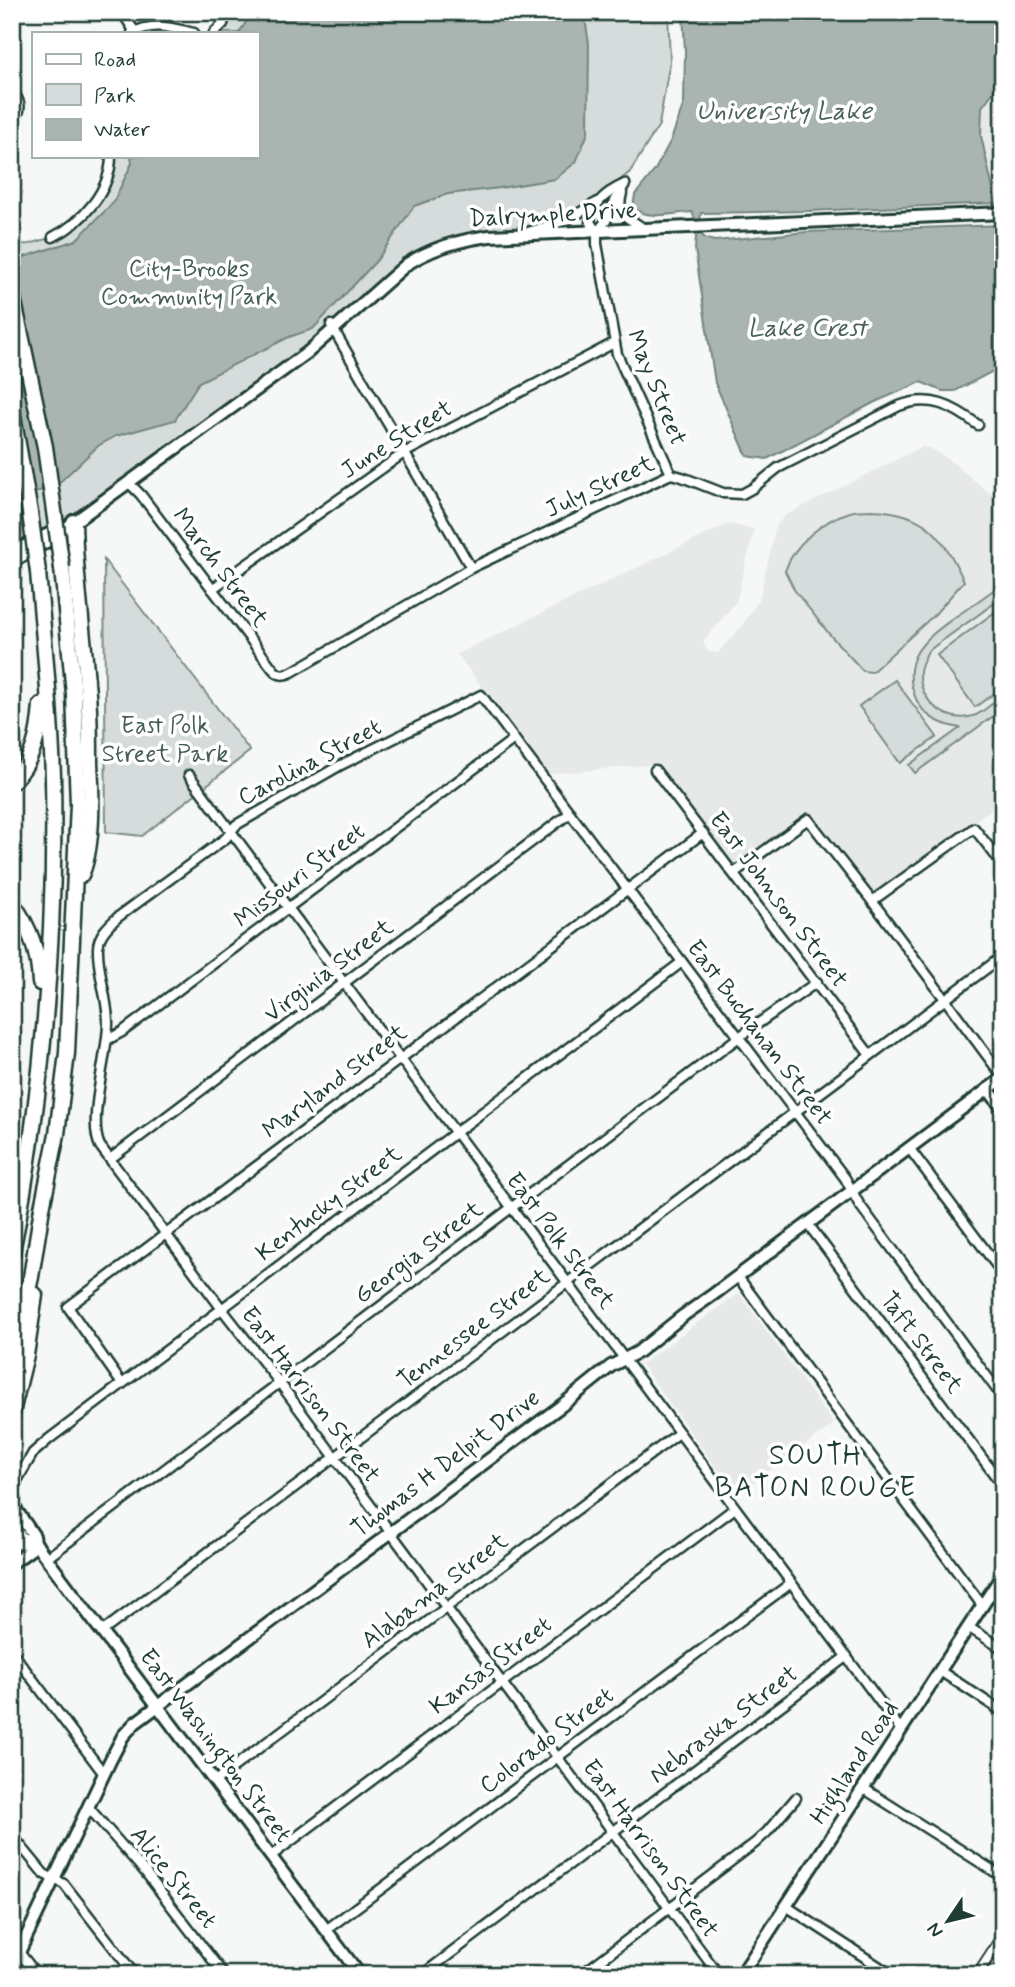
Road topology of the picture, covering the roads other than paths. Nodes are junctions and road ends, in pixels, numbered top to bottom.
1 (122, 12) edge
2 (227, 12) edge
3 (133, 32) edge
4 (189, 32) edge
5 (215, 32) edge
6 (12, 92) edge
7 (12, 121) edge
8 (111, 158) edge
9 (623, 189) junction
10 (601, 199) junction
11 (1003, 214) edge
12 (645, 230) junction
13 (597, 232) junction
14 (519, 235) junction
15 (53, 237) dead end
16 (12, 293) edge
17 (332, 328) junction
18 (614, 343) junction
19 (12, 410) edge
20 (978, 425) dead end
21 (404, 453) junction
22 (671, 474) junction
23 (129, 483) junction
24 (74, 522) junction
25 (12, 552) edge
26 (12, 562) edge
27 (471, 568) junction
28 (212, 589) junction
29 (44, 634) junction
30 (281, 675) joint
31 (481, 695) joint
32 (514, 739) junction
33 (654, 770) dead end
34 (189, 775) dead end
35 (12, 782) edge
36 (570, 813) junction
37 (230, 832) junction
38 (703, 833) junction
39 (1000, 855) edge
40 (1003, 865) edge
41 (734, 873) junction
42 (74, 888) junction
43 (627, 889) junction
44 (872, 901) junction
45 (12, 903) edge
46 (288, 909) junction
47 (103, 933) joint
48 (1003, 956) edge
49 (682, 962) junction
50 (817, 982) junction
51 (344, 984) junction
52 (945, 1000) junction
53 (14, 1032) edge
54 (739, 1037) junction
55 (107, 1040) junction
56 (870, 1055) junction
57 (12, 1056) edge
58 (42, 1056) junction
59 (400, 1058) junction
60 (1003, 1078) edge
61 (988, 1089) junction
62 (1003, 1110) edge
63 (795, 1112) junction
64 (455, 1133) junction
65 (909, 1148) junction
66 (110, 1159) junction
67 (852, 1191) junction
68 (511, 1208) junction
69 (808, 1224) junction
70 (165, 1234) junction
71 (12, 1252) edge
72 (1003, 1274) edge
73 (738, 1276) junction
74 (567, 1282) junction
75 (222, 1309) junction
76 (624, 1359) junction
77 (16, 1375) edge
78 (279, 1382) junction
79 (122, 1384) junction
80 (1003, 1398) edge
81 (12, 1412) edge
82 (679, 1433) junction
83 (335, 1458) junction
84 (1003, 1486) edge
85 (12, 1489) edge
86 (12, 1504) edge
87 (736, 1508) junction
88 (12, 1527) edge
89 (389, 1532) junction
90 (27, 1543) edge
91 (47, 1558) junction
92 (12, 1563) edge
93 (1003, 1574) edge
94 (792, 1583) junction
95 (982, 1605) junction
96 (445, 1607) junction
97 (968, 1628) junction
98 (103, 1631) junction
99 (1003, 1649) edge
100 (12, 1652) edge
101 (847, 1656) junction
102 (940, 1671) junction
103 (502, 1682) junction
104 (159, 1705) junction
105 (1003, 1712) edge
106 (901, 1730) junction
107 (558, 1757) junction
108 (104, 1774) junction
109 (215, 1781) junction
110 (863, 1788) junction
111 (796, 1798) dead end
112 (88, 1807) junction
113 (614, 1832) junction
114 (12, 1835) edge
115 (271, 1856) junction
116 (1003, 1877) edge
117 (54, 1879) junction
118 (786, 1906) junction
119 (670, 1908) junction
120 (326, 1930) junction
121 (1003, 1935) edge
122 (19, 1952) junction
123 (12, 1967) edge
124 (37, 1975) edge
125 (135, 1975) edge
126 (224, 1975) edge
127 (360, 1975) edge
128 (422, 1975) edge
129 (580, 1975) edge
130 (719, 1975) edge
131 (741, 1975) edge
132 (892, 1975) edge
133 (977, 1975) edge

1 - 3 street
2 - 5 street
3 - 4 street
6 - 7 street
8 - 15 street
9 - 10 street
9 - 12 street
9 - 13 street
10 - 13 street, May Street
10 - 14 street
11 - 12 street, Dalrymple Drive
12 - 13 street, Dalrymple Drive
13 - 14 street, Dalrymple Drive
13 - 18 street, May Street
14 - 17 street, Dalrymple Drive
16 - 42 highway, bridge
17 - 21 street
17 - 23 street, Dalrymple Drive
18 - 21 street, June Street
18 - 22 street, May Street
19 - 29 highway, bridge
20 - 22 street, July Street
21 - 27 street
21 - 28 street, June Street
22 - 27 street, July Street
23 - 24 street, Dalrymple Drive
23 - 28 street, March Street
24 - 25 street, Dalrymple Drive
24 - 26 street, Dalrymple Drive
24 - 42 highway
27 - 30 street, July Street
28 - 30 street, March Street
29 - 35 highway
29 - 58 highway
31 - 32 street, East Buchanan Street
31 - 37 street, Carolina Street
32 - 36 street, East Buchanan Street
32 - 46 street, Missouri Street
33 - 38 street, East Johnson Street
34 - 37 street, East Polk Street
36 - 43 street, East Buchanan Street
36 - 51 street, Virginia Street
37 - 46 street, East Polk Street
37 - 47 street, Carolina Street
38 - 41 street, East Johnson Street
38 - 43 street, Maryland Street
39 - 40 street
39 - 44 street
41 - 44 street
41 - 50 street, East Johnson Street
42 - 77 highway
43 - 49 street, East Buchanan Street
43 - 59 street, Maryland Street
44 - 52 street
45 - 58 highway
46 - 51 street, East Polk Street
46 - 55 street, Missouri Street
47 - 55 street, East Harrison Street
48 - 52 street, Tennessee Street
49 - 54 street, East Buchanan Street
49 - 64 street, Kentucky Street
50 - 54 street, Georgia Street
50 - 56 street, East Johnson Street
51 - 59 street, East Polk Street
51 - 66 street, Virginia Street
52 - 56 street, Tennessee Street
52 - 60 street
53 - 57 street
54 - 63 street, East Buchanan Street
54 - 68 street, Georgia Street
55 - 66 street, East Harrison Street
56 - 63 street, Tennessee Street
58 - 71 highway
59 - 64 street, East Polk Street
59 - 70 street, Maryland Street
60 - 61 street, Thomas H Delpit Drive
61 - 62 street
61 - 65 street, Thomas H Delpit Drive
63 - 67 street, East Buchanan Street
63 - 74 street, Tennessee Street
64 - 68 street, East Polk Street
64 - 75 street, Kentucky Street
65 - 67 street, Thomas H Delpit Drive
65 - 72 street
66 - 70 street, East Harrison Street
67 - 69 street, Thomas H Delpit Drive
67 - 80 street, East Buchanan Street
68 - 74 street, East Polk Street
68 - 78 street, Georgia Street
69 - 73 street, Thomas H Delpit Drive
69 - 84 street, Taft Street
70 - 75 street, East Harrison Street
70 - 79 street, Maryland Street
73 - 76 street, Thomas H Delpit Drive
73 - 95 street
74 - 76 street, East Polk Street
74 - 83 street, Tennessee Street
75 - 78 street, East Harrison Street
75 - 79 street, Kentucky Street
76 - 82 street, East Polk Street
76 - 89 street, Thomas H Delpit Drive
77 - 81 highway
78 - 83 street, East Harrison Street
78 - 91 street, Georgia Street
79 - 85 street, Kentucky Street
82 - 87 street, East Polk Street
82 - 96 street, Alabama Street
83 - 89 street, East Harrison Street
83 - 98 street, Tennessee Street
86 - 90 street
87 - 94 street, East Polk Street
87 - 103 street, Kansas Street
88 - 90 street
89 - 96 street, East Harrison Street
89 - 104 street, Thomas H Delpit Drive
90 - 91 street, East Washington Street
90 - 92 street
91 - 98 street, East Washington Street
93 - 95 street, Highland Road
94 - 101 street, East Polk Street
94 - 107 street, Colorado Street
95 - 97 street, Highland Road
96 - 103 street, East Harrison Street
96 - 109 street, Alabama Street
97 - 99 street
97 - 102 street, Highland Road
98 - 104 street, East Washington Street
100 - 108 street
101 - 106 street, East Polk Street
101 - 113 street, Nebraska Street
102 - 105 street
102 - 106 street, Highland Road
103 - 107 street, East Harrison Street
103 - 115 street, Kansas Street
104 - 108 street, Thomas H Delpit Drive
104 - 109 street, East Washington Street
106 - 110 street, Highland Road
107 - 113 street, East Harrison Street
107 - 120 street, Colorado Street
108 - 112 street, Thomas H Delpit Drive
109 - 115 street, East Washington Street
110 - 116 street
110 - 118 street, Highland Road
111 - 119 street
112 - 117 street, Thomas H Delpit Drive
112 - 126 street, Alice Street
113 - 119 street, East Harrison Street
113 - 128 street, Nebraska Street
114 - 117 street
115 - 120 street, East Washington Street
117 - 122 street, Thomas H Delpit Drive
117 - 125 street
118 - 131 street, Highland Road
118 - 132 street
119 - 129 street
119 - 130 street, East Harrison Street
120 - 127 street, East Washington Street
121 - 133 street
122 - 123 street, Thomas H Delpit Drive
122 - 124 street

